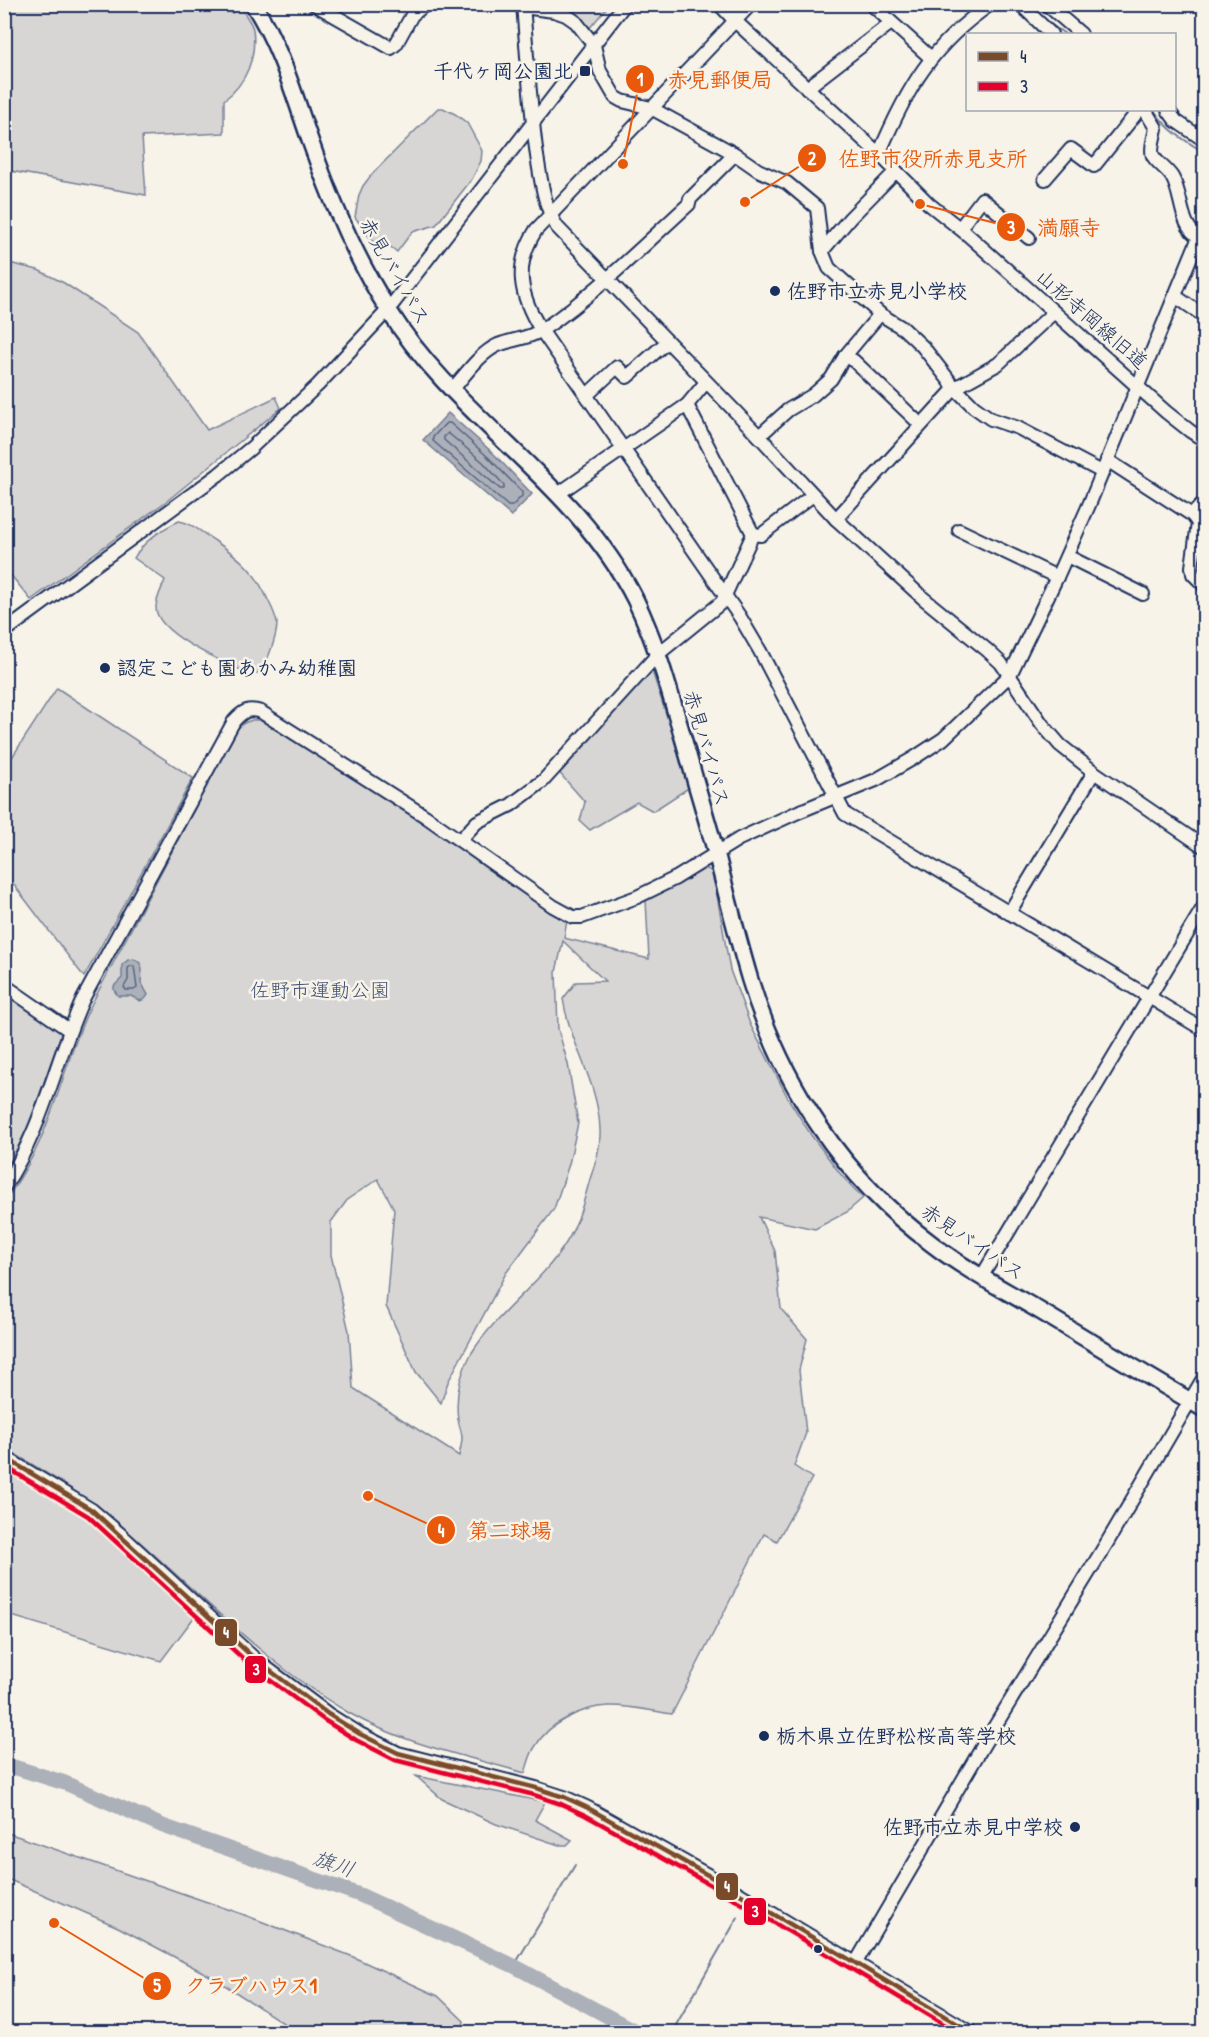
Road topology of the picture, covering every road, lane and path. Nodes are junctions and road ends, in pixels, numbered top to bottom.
1 (253, 4) edge
2 (314, 4) edge
3 (426, 4) edge
4 (625, 4) edge
5 (719, 4) edge
6 (751, 4) edge
7 (871, 4) edge
8 (991, 4) edge
9 (1020, 4) edge
10 (523, 6) edge
11 (1051, 6) edge
12 (735, 21) junction
13 (891, 23) junction
14 (1050, 33) edge
15 (1080, 33) edge
16 (594, 45) junction
17 (931, 58) junction
18 (807, 88) junction
19 (651, 108) junction
20 (1138, 111) edge
21 (1145, 111) edge
22 (1169, 111) edge
23 (533, 125) junction
24 (1204, 140) edge
25 (735, 154) junction
26 (879, 154) junction
27 (896, 171) junction
28 (1045, 179) dead end
29 (550, 215) junction
30 (960, 228) junction
31 (1202, 235) edge
32 (1029, 238) dead end
33 (822, 251) junction
34 (607, 279) junction
35 (1175, 296) junction
36 (388, 310) junction
37 (1054, 312) junction
38 (880, 314) junction
39 (1204, 316) edge
40 (541, 330) junction
41 (667, 342) junction
42 (845, 356) junction
43 (706, 382) junction
44 (1138, 386) junction
45 (955, 388) junction
46 (452, 390) junction
47 (587, 395) junction
48 (687, 405) junction
49 (921, 425) junction
50 (759, 436) junction
51 (1204, 440) edge
52 (624, 448) junction
53 (1107, 460) junction
54 (1102, 472) junction
55 (558, 495) junction
56 (813, 495) junction
57 (1204, 502) edge
58 (1192, 515) junction
59 (836, 519) junction
60 (959, 530) dead end
61 (753, 534) junction
62 (1067, 556) junction
63 (1057, 577) junction
64 (1204, 585) edge
65 (1143, 594) dead end
66 (725, 595) junction
67 (4, 632) edge
68 (658, 654) junction
69 (1010, 675) junction
70 (1094, 771) junction
71 (836, 797) junction
72 (460, 840) junction
73 (1204, 847) edge
74 (716, 854) junction
75 (1204, 906) edge
76 (1009, 913) junction
77 (4, 985) edge
78 (1150, 998) junction
79 (69, 1030) junction
80 (1204, 1030) edge
81 (4, 1187) edge
82 (982, 1276) junction
83 (1204, 1377) edge
84 (1190, 1401) junction
85 (1204, 1409) edge
86 (4, 1456) edge
87 (855, 1964) junction
88 (971, 2032) edge

1 - 36 main road, 赤見バイパス
2 - 3 street
4 - 16 street
5 - 12 street, 山形寺岡線旧道
6 - 12 street
7 - 13 street
8 - 17 street
9 - 14 street
10 - 16 street
10 - 23 street
11 - 15 street
12 - 18 street, 山形寺岡線旧道
12 - 19 street
13 - 17 street
13 - 18 street
16 - 19 street
16 - 23 street
17 - 26 street
18 - 26 street, 山形寺岡線旧道
19 - 25 street
19 - 29 street
20 - 28 street
21 - 31 street
22 - 24 street
23 - 29 street
23 - 36 street
25 - 33 street
25 - 34 street
26 - 27 street, 山形寺岡線旧道
27 - 30 street, 山形寺岡線旧道
27 - 33 street
29 - 34 street
29 - 40 street
30 - 32 street
30 - 37 street, 山形寺岡線旧道
31 - 35 street
33 - 38 street
34 - 40 street
34 - 41 street
35 - 39 street
35 - 44 street
36 - 46 main road, 赤見バイパス
36 - 67 street
37 - 44 street, 山形寺岡線旧道
37 - 45 street
38 - 42 street
38 - 45 street
40 - 46 street
40 - 47 street
41 - 43 street
41 - 47 street
42 - 49 street
42 - 50 street
43 - 48 street
43 - 50 street
44 - 51 street, 山形寺岡線旧道
44 - 53 street
45 - 49 street
45 - 54 street
46 - 55 main road, 赤見バイパス
47 - 52 street
48 - 52 street
48 - 61 street
49 - 59 street
50 - 56 street
52 - 55 street
52 - 66 street
53 - 54 street
53 - 58 street
54 - 62 street
55 - 68 main road, 赤見バイパス
56 - 59 street
56 - 61 street
57 - 58 street
58 - 64 street
59 - 69 street
60 - 63 street
61 - 66 street
62 - 63 street
62 - 65 street
63 - 69 street
66 - 68 street
66 - 71 street
68 - 72 street
68 - 74 main road, 赤見バイパス
69 - 70 street
69 - 71 street
70 - 73 street
70 - 76 street
71 - 74 street
71 - 76 street
72 - 74 street
72 - 79 street
74 - 82 main road, 赤見バイパス
75 - 78 street
76 - 78 street
77 - 79 street
78 - 80 street
78 - 82 street
79 - 81 street
82 - 84 main road, 赤見バイパス
83 - 84 street
84 - 85 main road, 赤見バイパス
84 - 87 street
86 - 87 street
87 - 88 street

